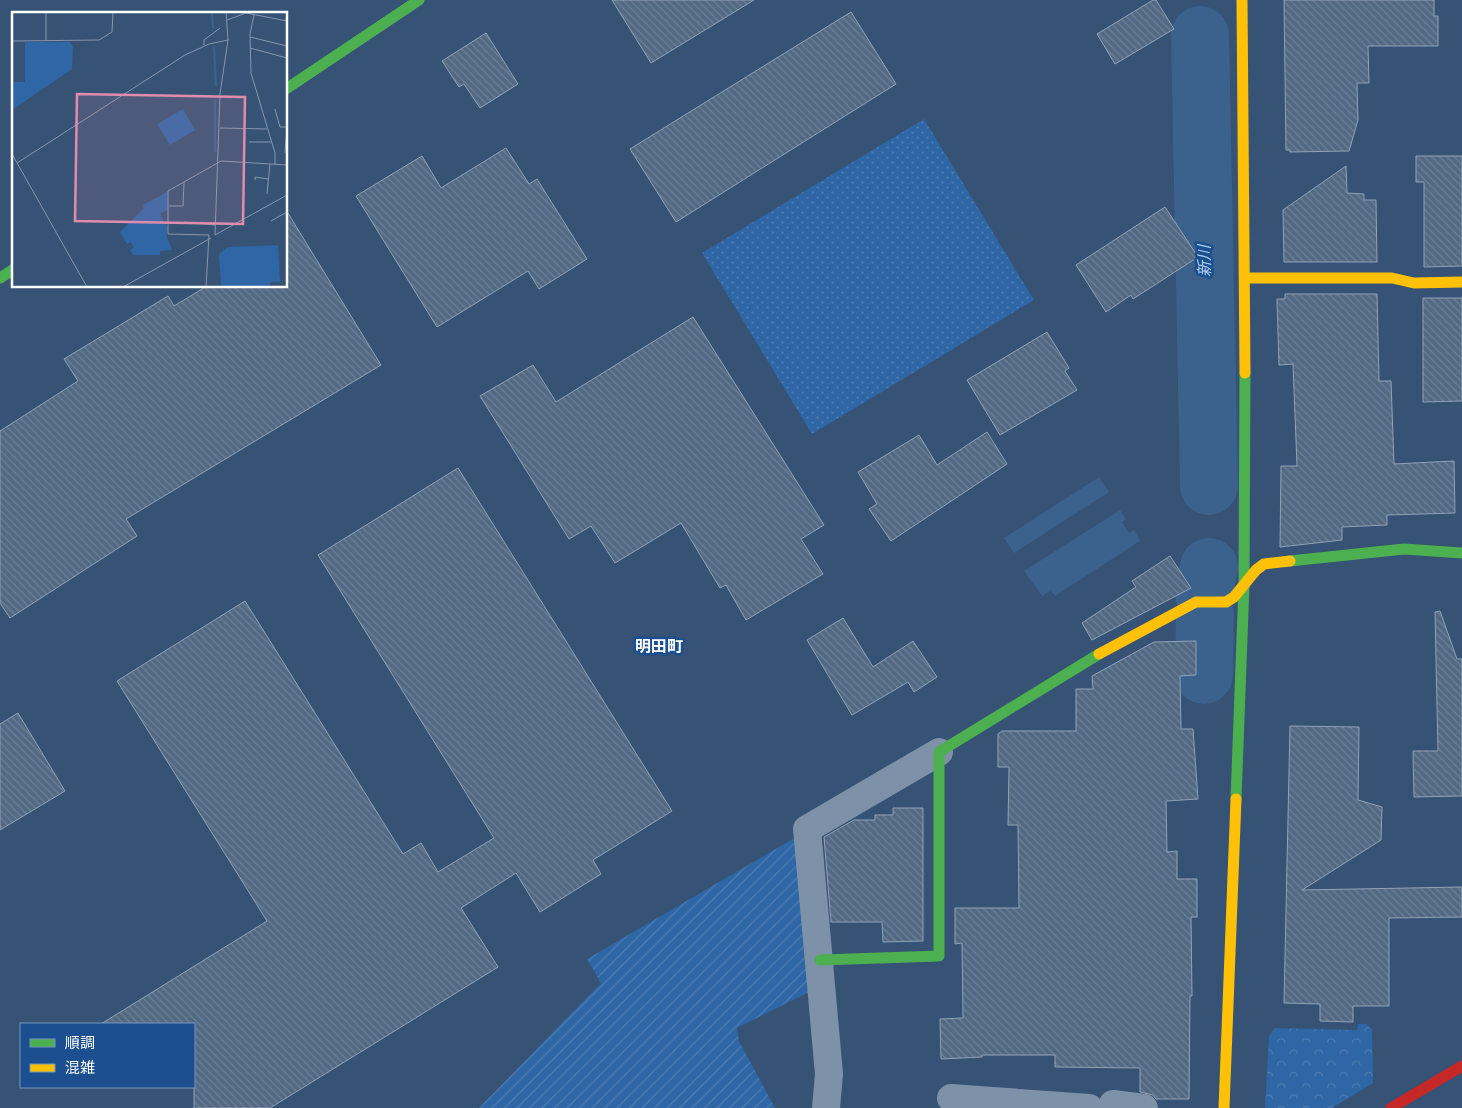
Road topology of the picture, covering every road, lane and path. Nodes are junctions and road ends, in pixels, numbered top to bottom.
1 (420, 0) edge
2 (1242, 0) edge
3 (288, 88) edge
4 (12, 270) edge
5 (0, 278) edge
6 (1245, 278) junction
7 (1462, 282) edge
8 (1462, 553) edge
9 (1244, 585) junction
10 (939, 752) junction
11 (820, 960) junction
12 (1462, 1066) edge
13 (951, 1098) dead end
14 (826, 1108) edge
15 (1089, 1108) edge
16 (1113, 1108) edge
17 (1144, 1108) edge
18 (1224, 1108) edge
19 (1391, 1108) edge

1 - 3 street
2 - 6 street
4 - 5 street
6 - 7 street
6 - 9 street
8 - 9 street
9 - 10 street
9 - 18 street
10 - 11 street
10 - 11 street
11 - 14 street
12 - 19 street
13 - 15 street
16 - 17 street

